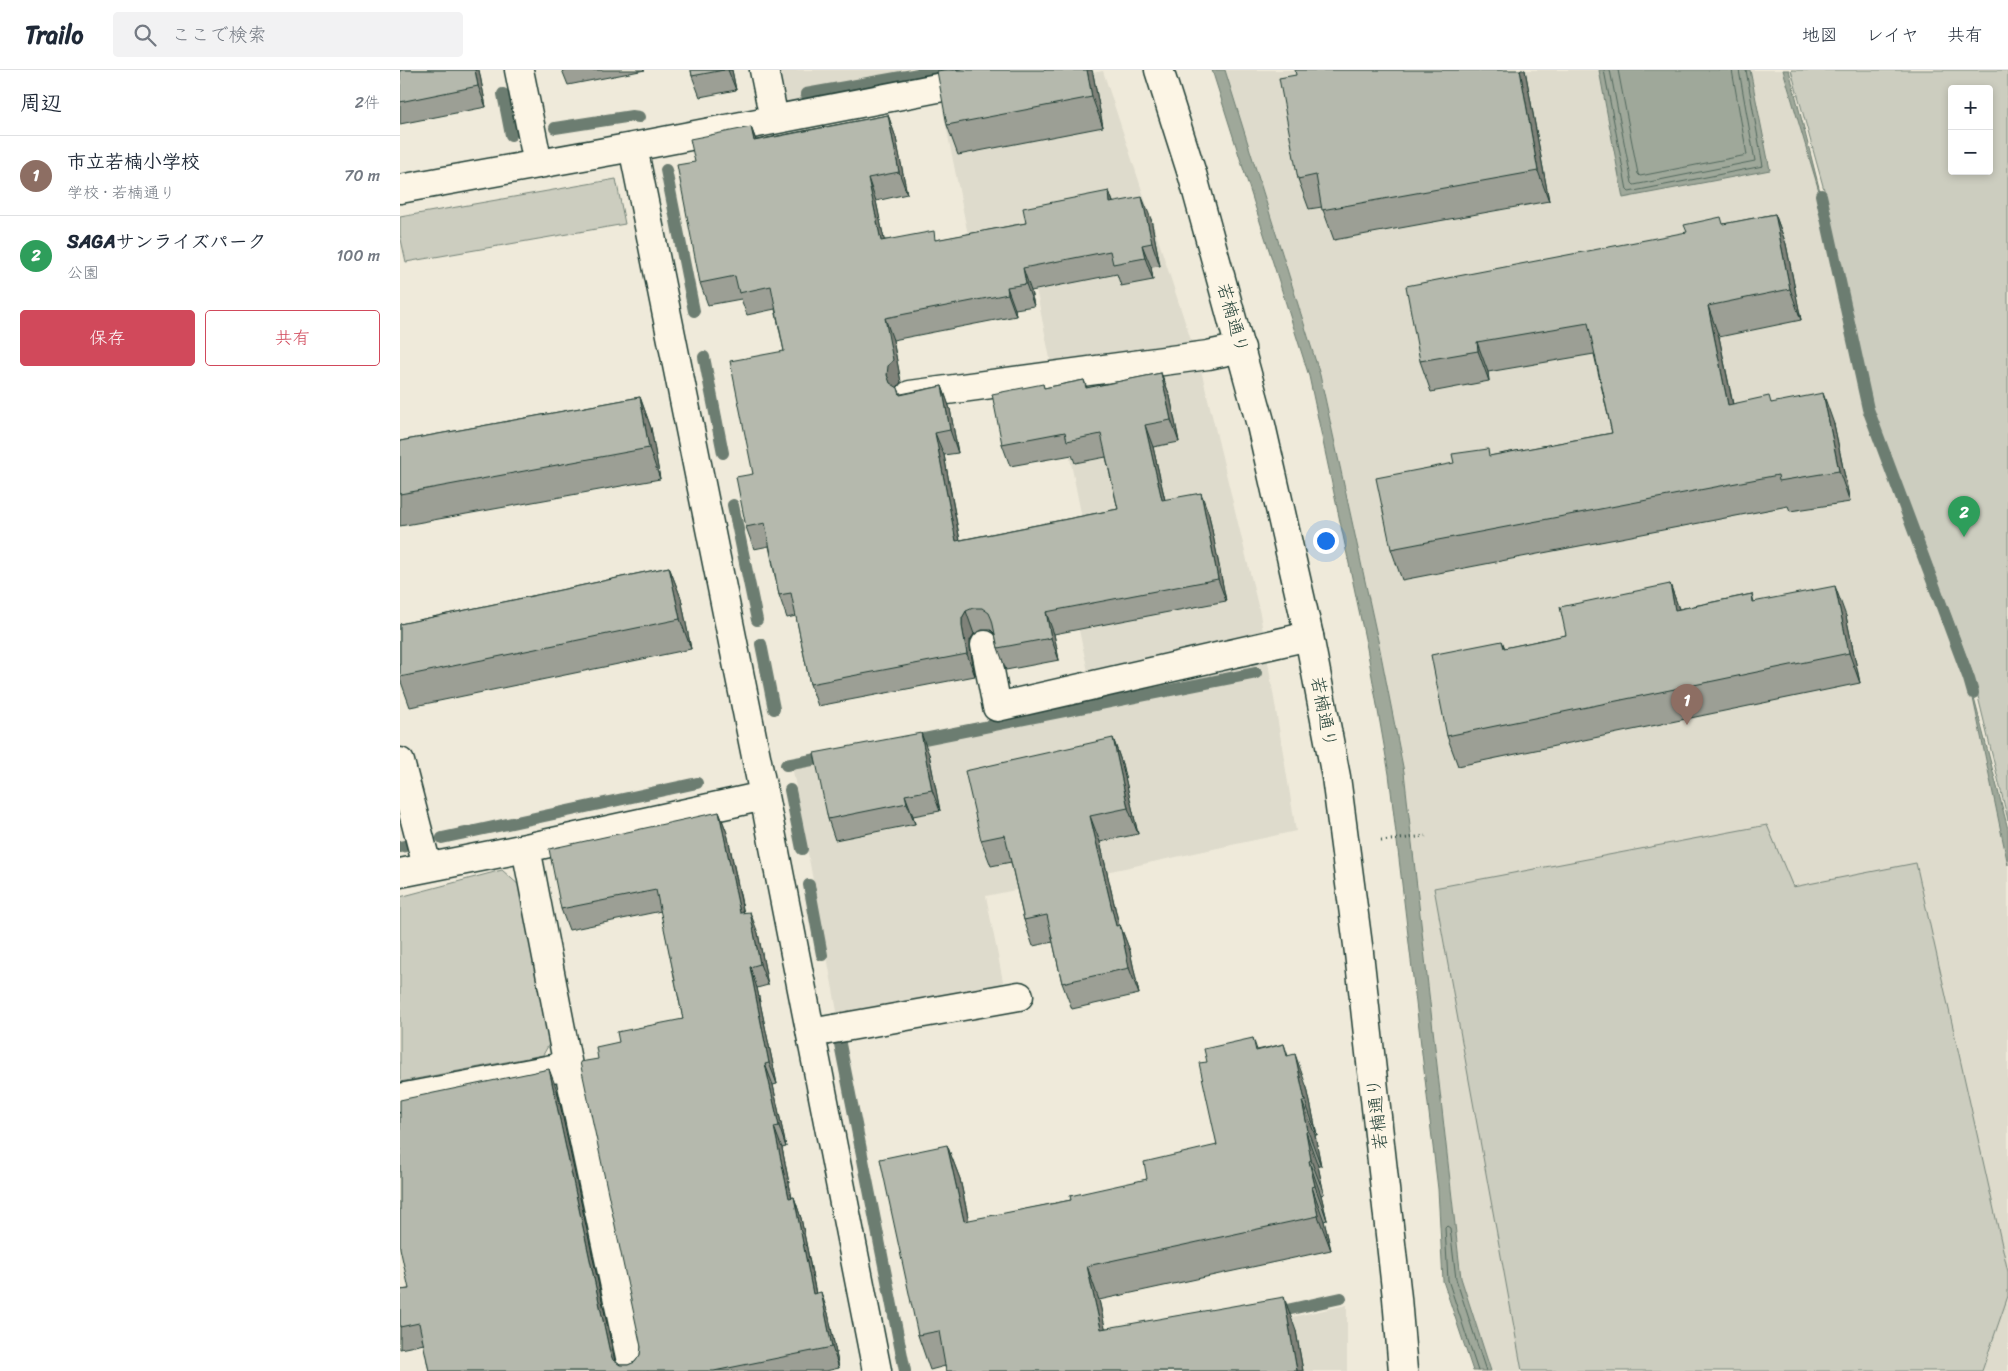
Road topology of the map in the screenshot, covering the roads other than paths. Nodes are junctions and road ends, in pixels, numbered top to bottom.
1 (519, 70) edge
2 (764, 70) edge
3 (1030, 70) edge
4 (1159, 70) edge
5 (774, 119) junction
6 (633, 147) junction
7 (538, 164) junction
8 (400, 189) edge
9 (1242, 348) junction
10 (910, 395) edge
11 (1309, 636) junction
12 (985, 645) dead end
13 (400, 762) edge
14 (764, 796) junction
15 (526, 848) junction
16 (427, 866) junction
17 (400, 873) edge
18 (1019, 996) dead end
19 (811, 1033) junction
20 (568, 1066) junction
21 (400, 1098) edge
22 (633, 1371) edge
23 (877, 1371) edge
24 (1403, 1371) edge

1 - 7 street
2 - 5 street
3 - 5 street
4 - 9 street, 若楠通り
5 - 6 street
6 - 7 street
6 - 14 street
7 - 8 street
9 - 10 street
9 - 11 street, 若楠通り
11 - 12 street
11 - 24 street, 若楠通り
13 - 16 street
14 - 15 street
14 - 19 street
15 - 16 street
15 - 20 street
16 - 17 street
18 - 19 street
19 - 23 street
20 - 21 street
20 - 22 street

